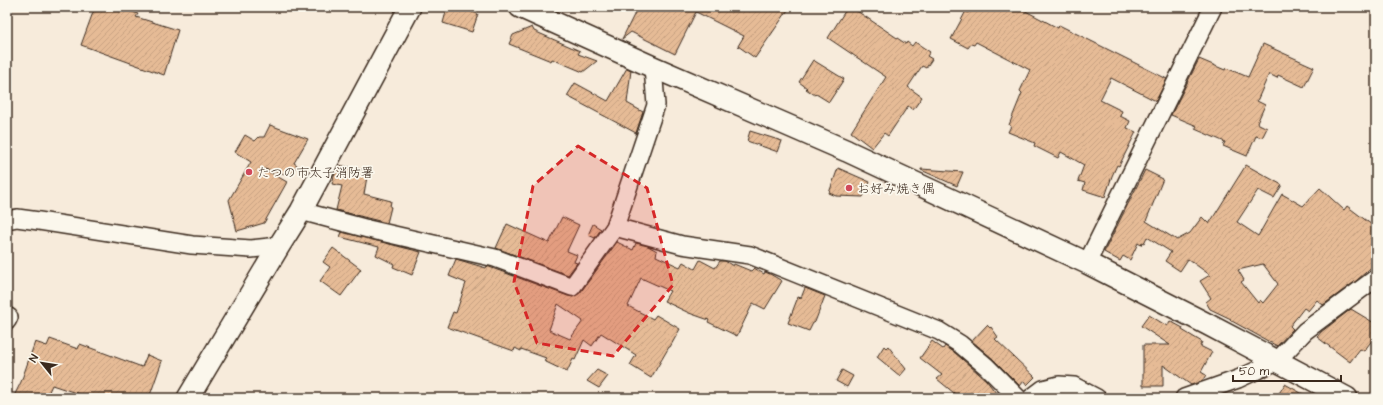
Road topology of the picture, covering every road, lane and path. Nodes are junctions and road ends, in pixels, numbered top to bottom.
1 (410, 7) edge
2 (520, 7) edge
3 (1213, 7) edge
4 (653, 67) junction
5 (301, 210) junction
6 (7, 220) edge
7 (616, 227) junction
8 (278, 246) junction
9 (1087, 263) junction
10 (1376, 278) edge
11 (1277, 361) junction
12 (188, 398) edge
13 (1018, 398) edge
14 (1031, 398) edge
15 (1097, 398) edge
16 (1184, 398) edge
17 (1347, 398) edge

1 - 5 street
2 - 4 street
3 - 9 street
4 - 7 street
4 - 9 street
5 - 7 street
5 - 8 street
6 - 8 street
7 - 13 street
8 - 12 street
9 - 11 street
10 - 11 street
11 - 16 street
11 - 17 street
14 - 15 street

